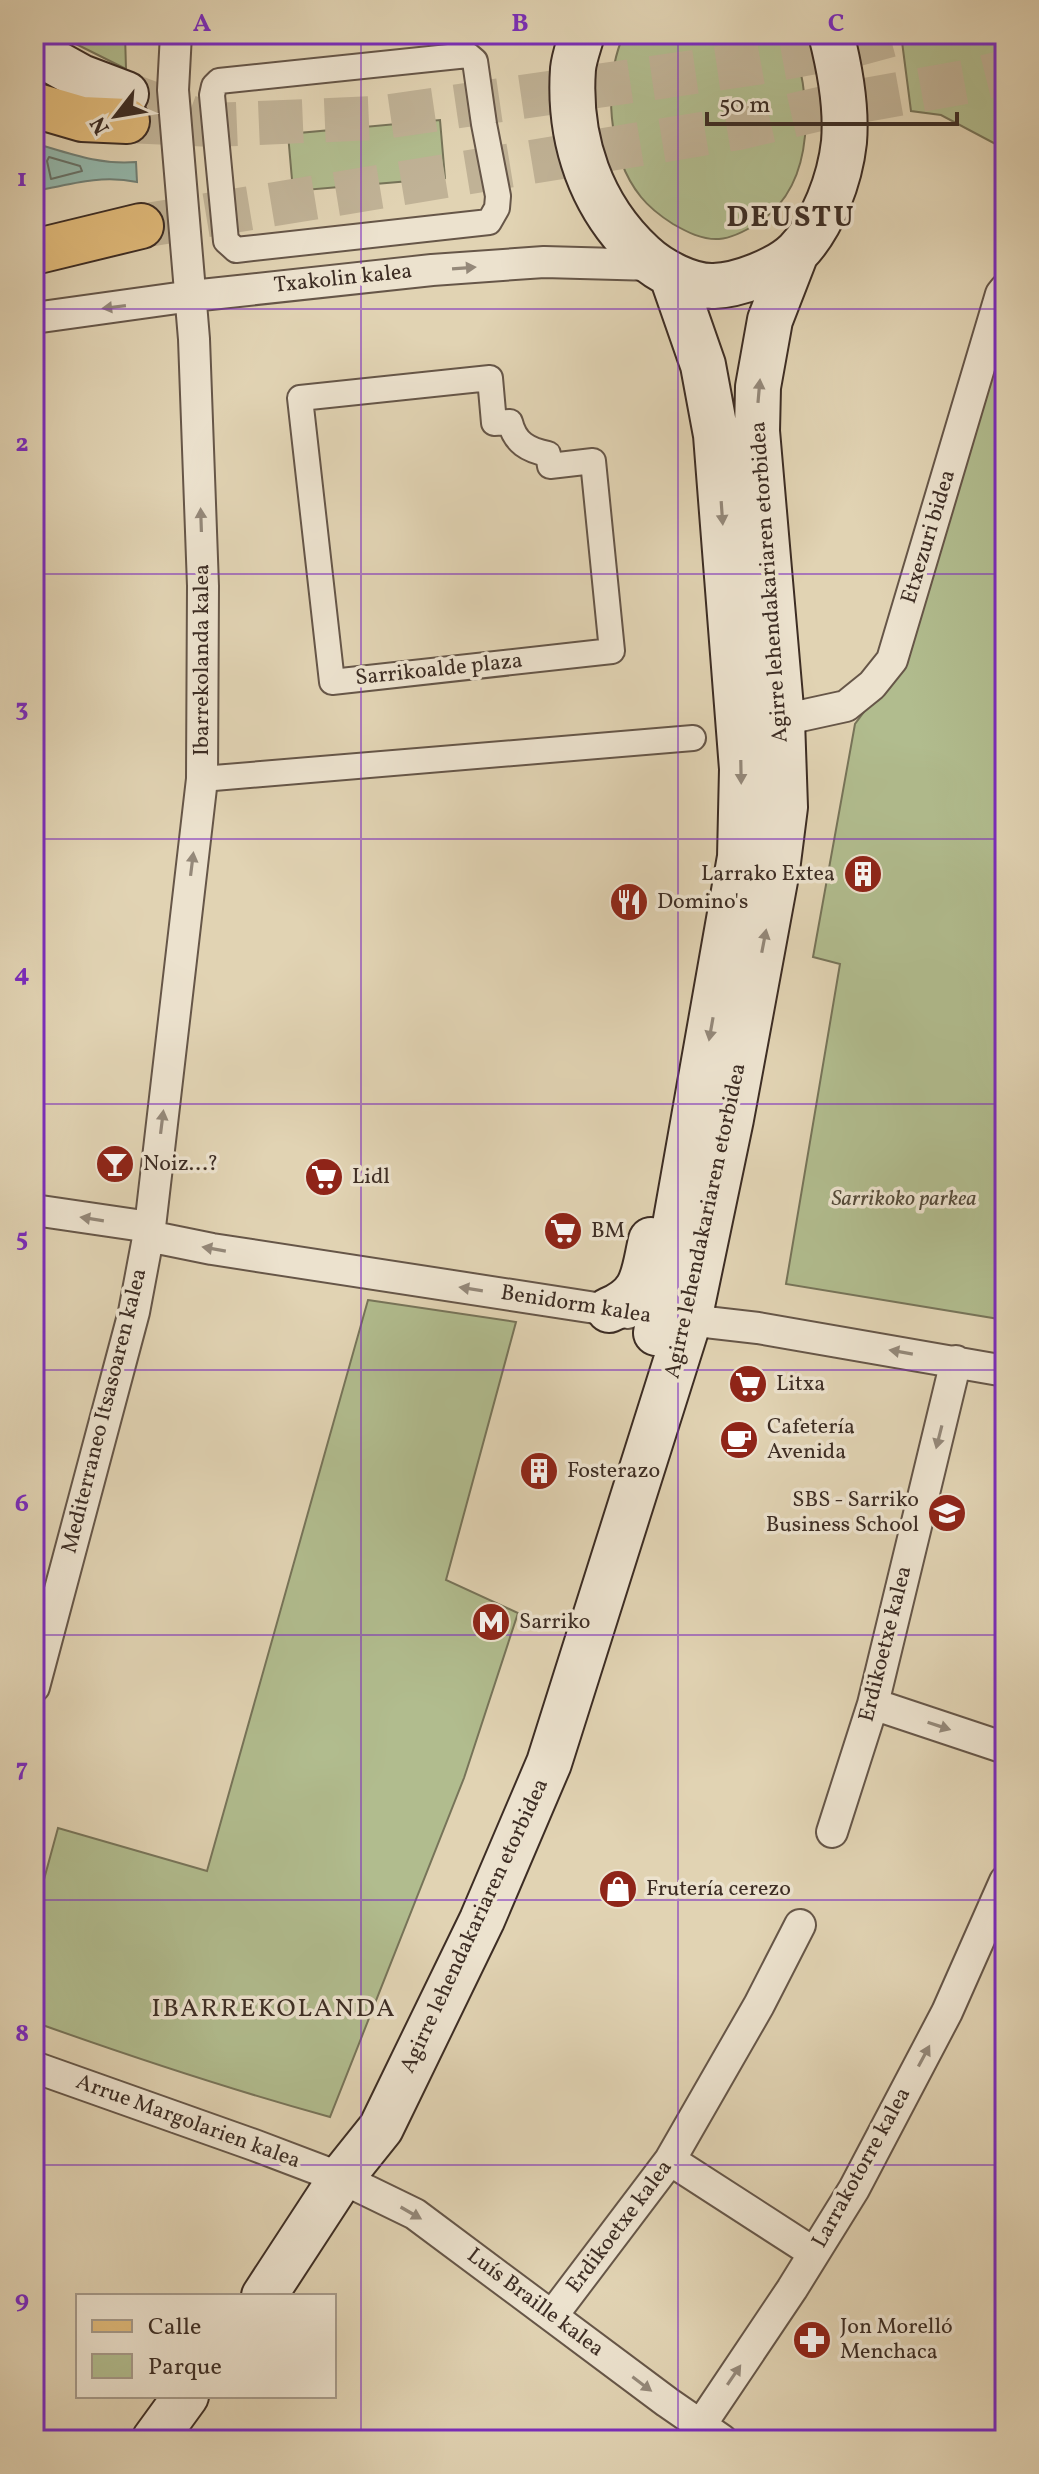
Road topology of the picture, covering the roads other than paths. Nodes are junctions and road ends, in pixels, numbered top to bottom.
1 (154, 34) edge
2 (176, 34) edge
3 (582, 34) edge
4 (831, 34) edge
5 (34, 51) edge
6 (173, 90) junction
7 (34, 105) edge
8 (484, 124) joint
9 (34, 231) edge
10 (34, 252) edge
11 (796, 253) junction
12 (663, 270) junction
13 (1005, 289) edge
14 (192, 296) junction
15 (34, 318) edge
16 (490, 378) joint
17 (782, 720) junction
18 (693, 738) dead end
19 (202, 779) junction
20 (689, 1158) junction
21 (34, 1210) edge
22 (149, 1232) junction
23 (609, 1310) junction
24 (674, 1318) junction
25 (956, 1361) junction
26 (1005, 1371) edge
27 (34, 1687) edge
28 (873, 1704) junction
29 (1005, 1748) edge
30 (832, 1832) dead end
31 (1005, 1881) edge
32 (800, 1925) dead end
33 (34, 2067) edge
34 (670, 2160) junction
35 (341, 2178) junction
36 (814, 2253) junction
37 (265, 2294) edge
38 (552, 2316) junction
39 (185, 2398) edge
40 (705, 2435) edge
41 (154, 2440) edge

1 - 6 street, Ibarrekolanda kalea
2 - 6 street, Ibarrekolanda kalea
3 - 12 main road
4 - 11 main road
5 - 7 main road
6 - 14 street, Ibarrekolanda kalea
8 - 8 street
9 - 10 main road
11 - 12 main road
17 -> 11 main road, Agirre lehendakariaren etorbidea
14 -> 12 street, Txakolin kalea
12 -> 20 main road, Agirre lehendakariaren etorbidea
13 - 17 street, Etxezuri bidea
14 -> 15 street, Txakolin kalea
19 -> 14 street, Ibarrekolanda kalea
16 - 16 street, Sarrikoalde plaza
24 -> 17 main road, Agirre lehendakariaren etorbidea
18 - 19 street
22 -> 19 street, Ibarrekolanda kalea
20 - 23 main road, Agirre lehendakariaren etorbidea
20 - 24 main road, Agirre lehendakariaren etorbidea
22 -> 21 street, Benidorm kalea
23 -> 22 street, Benidorm kalea
22 - 27 street, Mediterraneo Itsasoaren kalea
23 - 24 street, Benidorm kalea
25 -> 24 street, Benidorm kalea
24 - 35 main road, Agirre lehendakariaren etorbidea
25 - 26 street, Benidorm kalea
25 -> 28 street, Erdikoetxe kalea
28 -> 29 street
28 - 30 street, Erdikoetxe kalea
36 -> 31 street, Larrakotorre kalea
32 - 34 street, Erdikoetxe kalea
33 - 35 street, Arrue Margolarien kalea
34 - 36 street
34 - 38 street, Erdikoetxe kalea
35 - 37 main road, Agirre lehendakariaren etorbidea
35 -> 38 street, Luís Braille kalea
40 -> 36 street, Larrakotorre kalea
38 -> 40 street, Luís Braille kalea
39 - 41 main road

